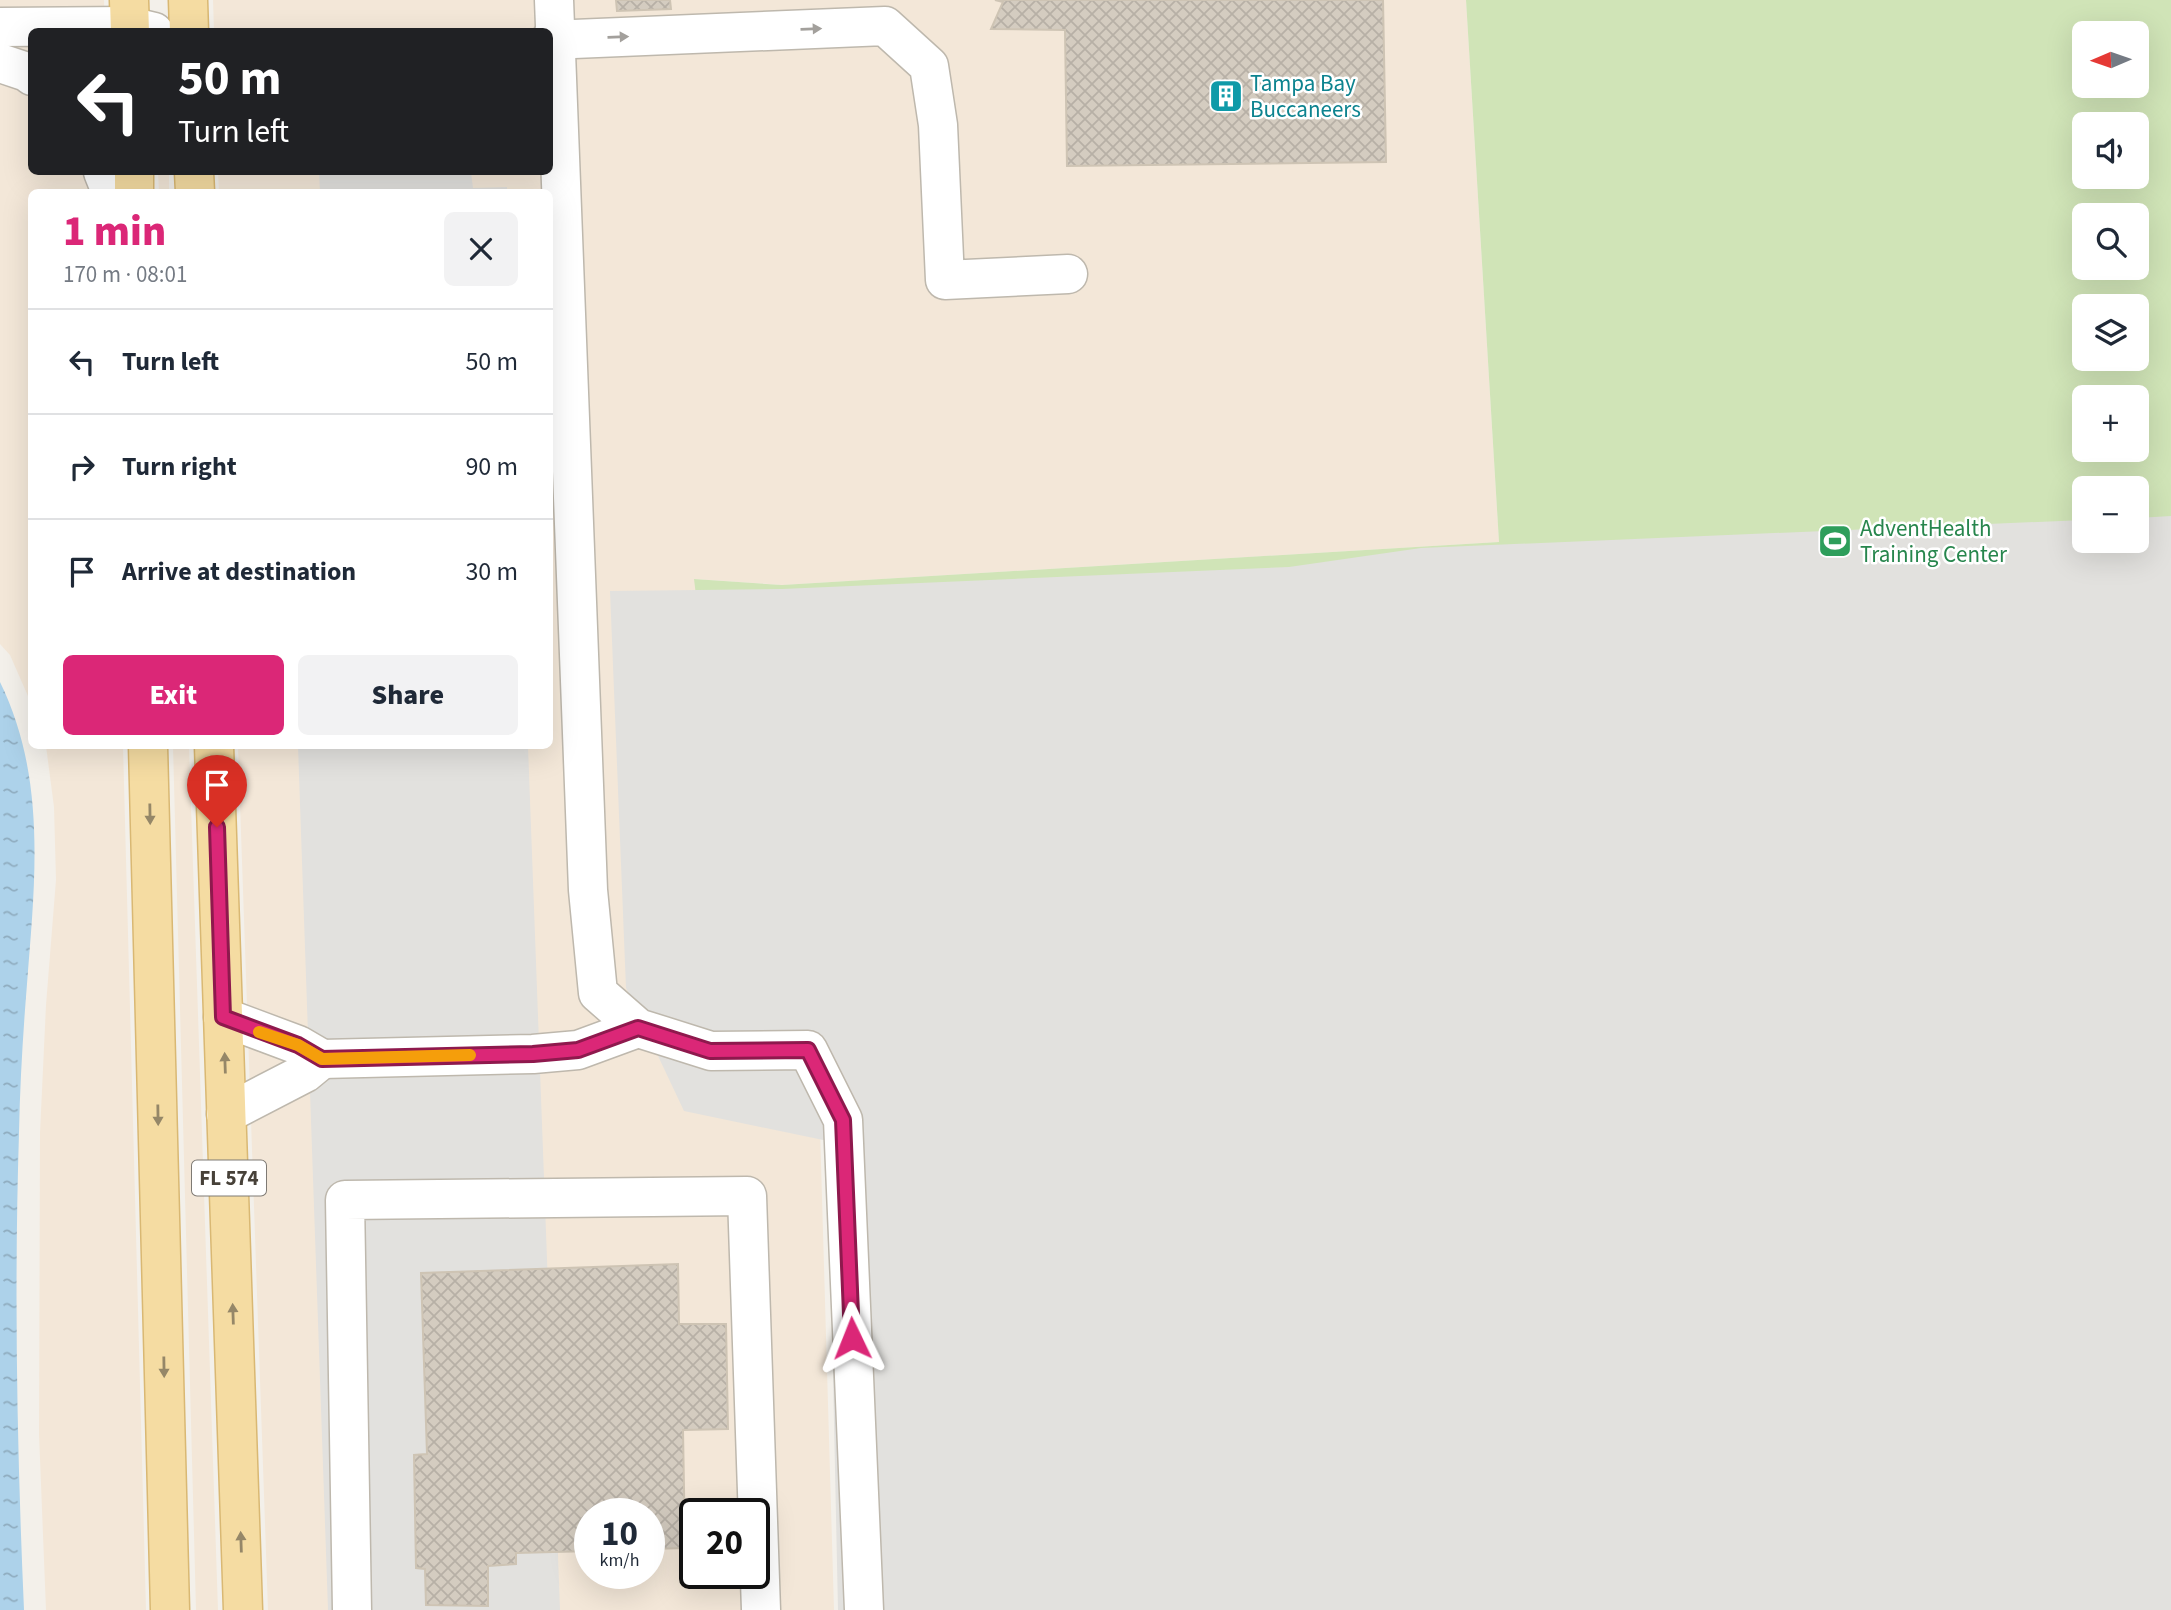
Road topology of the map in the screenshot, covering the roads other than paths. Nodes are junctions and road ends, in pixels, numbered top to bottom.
1 (188, 0) edge
2 (554, 0) edge
3 (885, 13) edge
4 (136, 22) edge
5 (0, 27) edge
6 (189, 28) edge
7 (553, 39) edge
8 (0, 63) edge
9 (28, 73) edge
10 (1068, 274) dead end
11 (148, 749) edge
12 (214, 749) edge
13 (223, 1017) junction
14 (638, 1028) junction
15 (322, 1059) junction
16 (226, 1114) junction
17 (170, 1610) edge
18 (243, 1610) edge
19 (352, 1610) edge
20 (761, 1610) edge
21 (864, 1610) edge

1 - 6 main road
2 - 7 lane
7 -> 3 lane
3 - 10 lane
4 - 5 lane
7 - 14 lane
8 - 9 lane
11 -> 17 main road, FL 574
12 - 13 main road, FL 574
13 - 15 lane
16 -> 13 main road, FL 574
14 - 15 lane
14 - 21 lane
15 - 16 lane
18 -> 16 main road, FL 574
19 - 20 lane

